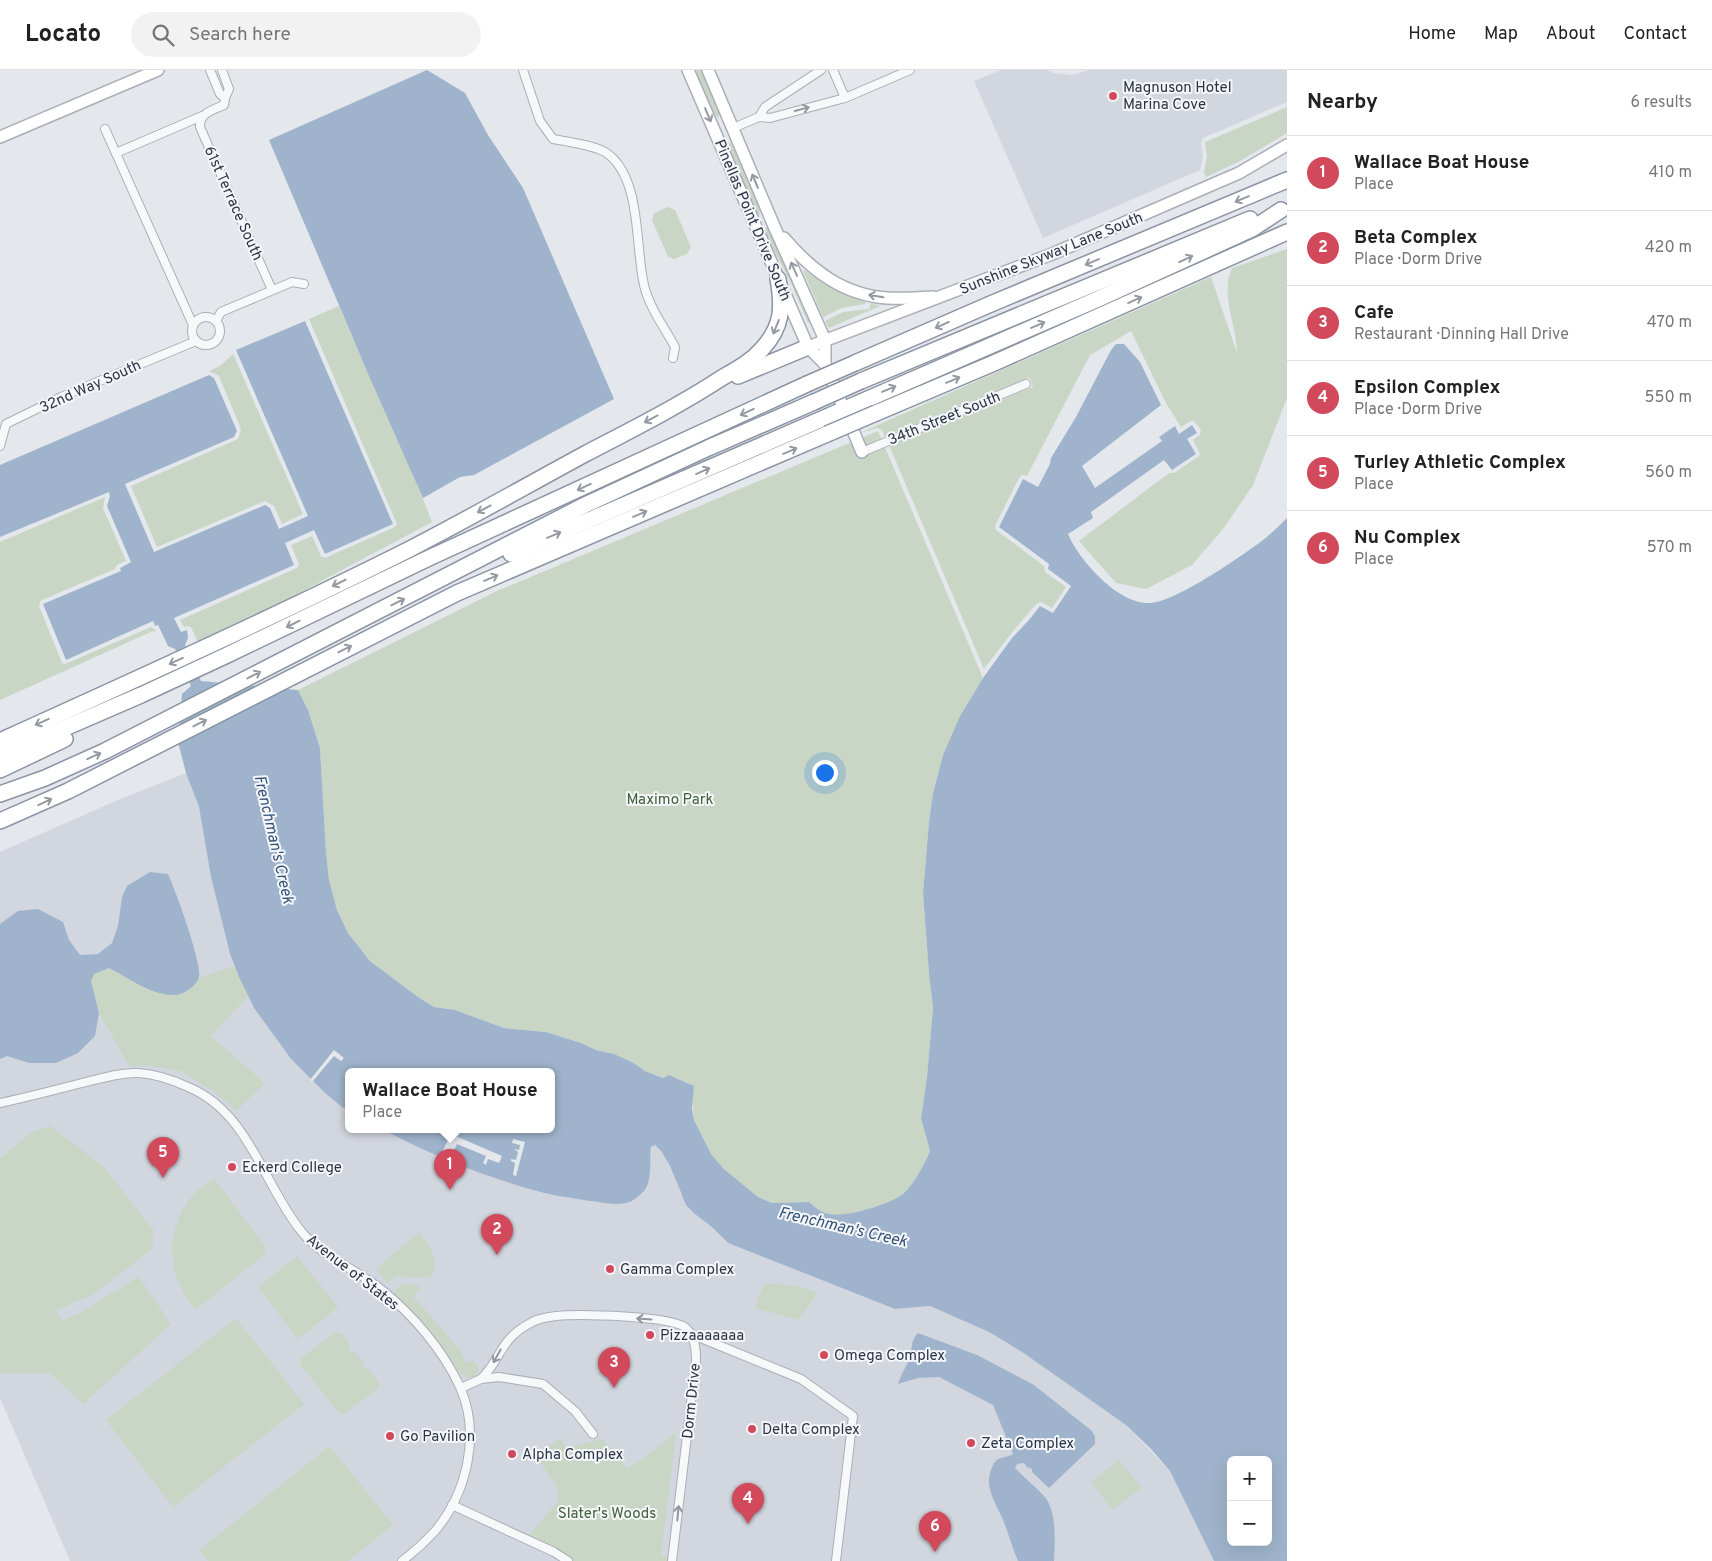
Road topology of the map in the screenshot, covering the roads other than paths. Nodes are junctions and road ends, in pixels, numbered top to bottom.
1 (158, 70) edge
2 (210, 70) edge
3 (222, 70) edge
4 (523, 70) edge
5 (688, 70) edge
6 (708, 70) edge
7 (821, 70) edge
8 (834, 70) edge
9 (910, 70) edge
10 (225, 98) junction
11 (845, 98) junction
12 (777, 99) junction
13 (784, 114) junction
14 (202, 116) junction
15 (759, 117) junction
16 (733, 128) junction
17 (105, 129) dead end
18 (717, 136) junction
19 (0, 137) edge
20 (1287, 145) edge
21 (116, 153) junction
22 (1287, 180) edge
23 (1284, 208) edge
24 (767, 209) junction
25 (774, 226) junction
26 (756, 228) junction
27 (1287, 232) edge
28 (778, 279) junction
29 (304, 284) dead end
30 (272, 290) junction
31 (942, 297) junction
32 (216, 321) junction
33 (193, 325) junction
34 (825, 340) junction
35 (196, 341) junction
36 (808, 347) junction
37 (673, 358) dead end
38 (825, 364) junction
39 (1026, 384) dead end
40 (693, 396) junction
41 (844, 409) junction
42 (0, 446) edge
43 (862, 452) joint
44 (475, 562) junction
45 (124, 703) junction
46 (0, 741) edge
47 (0, 756) edge
48 (0, 770) edge
49 (0, 794) edge
50 (0, 821) edge
51 (0, 1103) edge
52 (691, 1334) junction
53 (481, 1379) junction
54 (460, 1388) junction
55 (593, 1434) dead end
56 (452, 1505) junction
57 (402, 1561) edge
58 (568, 1561) edge
59 (672, 1561) edge
60 (836, 1561) edge

1 - 19 street
2 - 10 street
3 - 10 street
4 - 37 street
5 -> 18 street, Pinellas Point Drive South
6 - 16 street, Pinellas Point Drive South
7 - 12 street
8 - 11 street
9 - 11 street
10 - 14 street
13 -> 11 street
12 - 13 street
12 - 15 street
13 - 15 street
14 - 21 street
14 - 30 street, 61st Terrace South
15 - 16 street
16 - 18 street
24 -> 16 street, Pinellas Point Drive South
17 - 21 street
18 - 26 street, Pinellas Point Drive South
20 - 31 street, Sunshine Skyway Lane South
21 - 33 street
22 -> 45 highway, bridge
41 -> 23 highway
23 - 44 highway, bridge
24 - 25 street, Pinellas Point Drive South
24 - 26 street
31 -> 25 street
34 -> 25 street, Pinellas Point Drive South
26 - 28 street, Pinellas Point Drive South
50 -> 27 highway, bridge
28 - 36 street, Pinellas Point Drive South
28 -> 40 highway
29 - 30 street
30 - 32 street
31 - 34 street, Sunshine Skyway Lane South
32 - 33 street
32 - 35 street, 32nd Way South
33 - 35 street
34 - 36 street, Sunshine Skyway Lane South
34 - 38 street, Pinellas Point Drive South
35 - 42 street, 32nd Way South
36 - 38 street, Pinellas Point Drive South
36 - 40 highway
38 - 41 street, Pinellas Point Drive South
39 - 43 street, 34th Street South
40 -> 46 highway
41 - 43 street, Pinellas Point Drive South
44 -> 41 highway
49 -> 44 highway
45 - 47 highway
45 - 48 highway
51 - 54 street, Avenue of States
52 -> 53 street
59 -> 52 street, Dorm Drive
52 - 60 street
53 - 54 street
53 - 55 street
54 - 56 street, Avenue of States
56 - 57 street, Avenue of States
56 - 58 street

